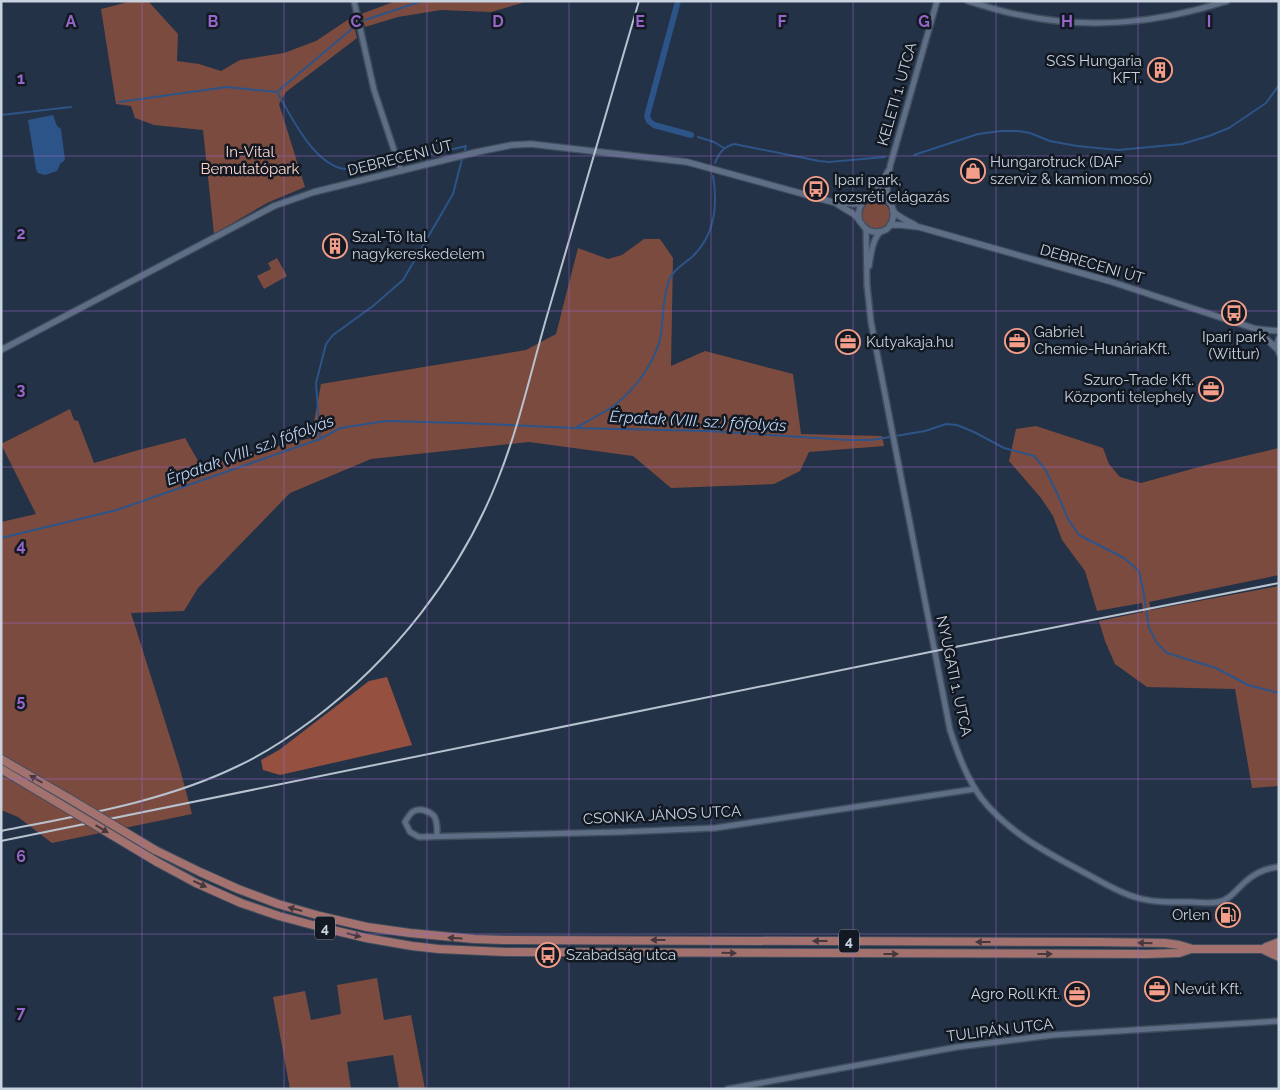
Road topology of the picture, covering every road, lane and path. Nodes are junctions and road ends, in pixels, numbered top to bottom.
1 (354, 1) edge
2 (937, 1) edge
3 (968, 1) edge
4 (1227, 1) edge
5 (890, 166) junction
6 (401, 171) junction
7 (873, 197) junction
8 (888, 201) junction
9 (836, 203) junction
10 (862, 204) junction
11 (893, 211) junction
12 (859, 219) junction
13 (890, 225) junction
14 (919, 227) junction
15 (866, 229) junction
16 (880, 232) junction
17 (867, 279) junction
18 (1256, 329) junction
19 (1279, 331) edge
20 (1279, 338) edge
21 (1, 350) edge
22 (1278, 351) edge
23 (1, 759) edge
24 (1, 769) edge
25 (975, 788) junction
26 (437, 836) junction
27 (1279, 867) edge
28 (1279, 942) edge
29 (1193, 948) junction
30 (1262, 949) junction
31 (1279, 949) edge
32 (1279, 957) edge
33 (1279, 1021) edge
34 (728, 1089) edge

1 - 6 street
2 - 5 street, KELETI 1. UTCA
3 - 4 street
5 - 7 street
5 - 8 street
6 - 9 street, DEBRECENI ÚT
6 - 21 street, DEBRECENI ÚT
7 - 8 street
7 - 10 street
8 - 11 street
9 - 10 street
9 - 12 street
10 - 12 street
11 - 13 street
11 - 14 street
12 - 15 street
13 - 14 street
13 - 16 street
14 - 18 street, DEBRECENI ÚT
15 - 16 street
15 - 17 street, NYUGATI 1. UTCA
16 - 17 street, NYUGATI 1. UTCA
17 - 25 street, NYUGATI 1. UTCA
18 - 19 street
18 - 22 street
20 - 22 street
29 -> 23 main road, 4, bridge
24 -> 29 main road, 4, bridge
25 - 26 street, CSONKA JÁNOS UTCA
25 - 27 street, NYUGATI 1. UTCA
26 - 26 street, CSONKA JÁNOS UTCA
28 - 30 main road
29 - 30 main road, 4
30 - 31 main road, 4
30 - 32 main road
33 - 34 street, TULIPÁN UTCA

